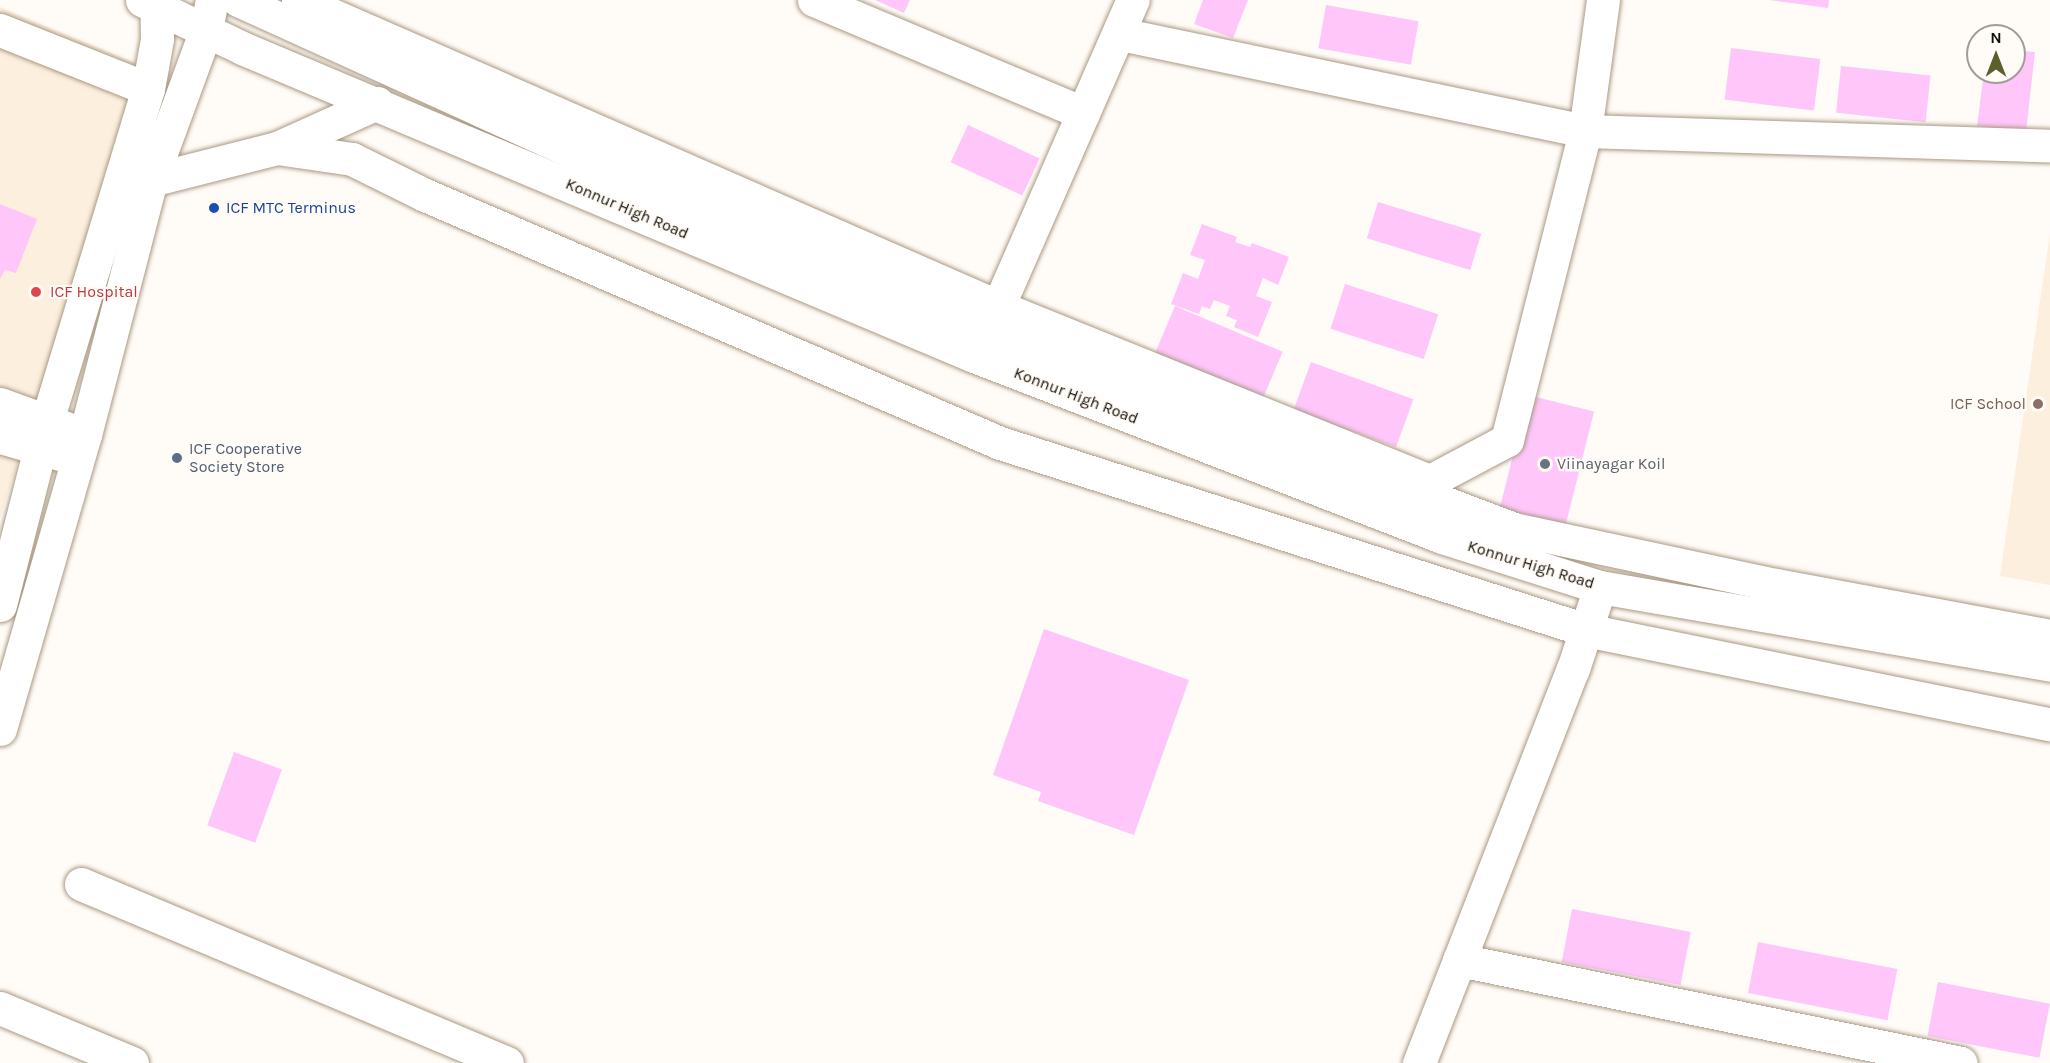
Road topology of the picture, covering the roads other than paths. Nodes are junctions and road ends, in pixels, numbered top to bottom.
1 (238, 0) edge
2 (298, 0) edge
3 (814, 0) edge
4 (1133, 0) edge
5 (1603, 0) edge
6 (151, 2) edge
7 (209, 15) edge
8 (0, 30) edge
9 (1119, 34) junction
10 (148, 89) junction
11 (377, 103) junction
12 (1083, 113) junction
13 (1585, 131) junction
14 (2050, 146) edge
15 (277, 148) junction
16 (152, 180) junction
17 (987, 330) junction
18 (0, 404) edge
19 (43, 435) junction
20 (0, 437) edge
21 (81, 447) junction
22 (1600, 587) junction
23 (0, 605) edge
24 (1586, 630) junction
25 (2050, 636) edge
26 (2050, 665) edge
27 (2050, 724) edge
28 (0, 729) edge
29 (81, 884) dead end
30 (1459, 960) junction
31 (0, 1008) edge
32 (132, 1063) edge
33 (507, 1063) edge
34 (1419, 1063) edge
35 (1961, 1063) edge

1 - 17 street
2 - 17 street
3 - 12 street
4 - 9 street
5 - 13 street
6 - 7 street, Konnur High Road
6 - 10 street
7 - 11 street, Konnur High Road
7 - 16 street
8 - 10 street
9 - 12 street
9 - 13 street
10 - 19 street
11 - 15 street
11 - 17 street, Konnur High Road
12 - 17 street
13 - 14 street
13 - 17 street
15 - 16 street
15 - 24 street
16 - 21 street
17 - 22 street, Konnur High Road
17 - 25 street
18 - 19 street
19 - 20 street
19 - 21 street
19 - 23 street
21 - 28 street
22 - 24 street
22 - 26 street, Konnur High Road
24 - 27 street
24 - 30 street
29 - 33 street
30 - 34 street
30 - 35 street
31 - 32 street

